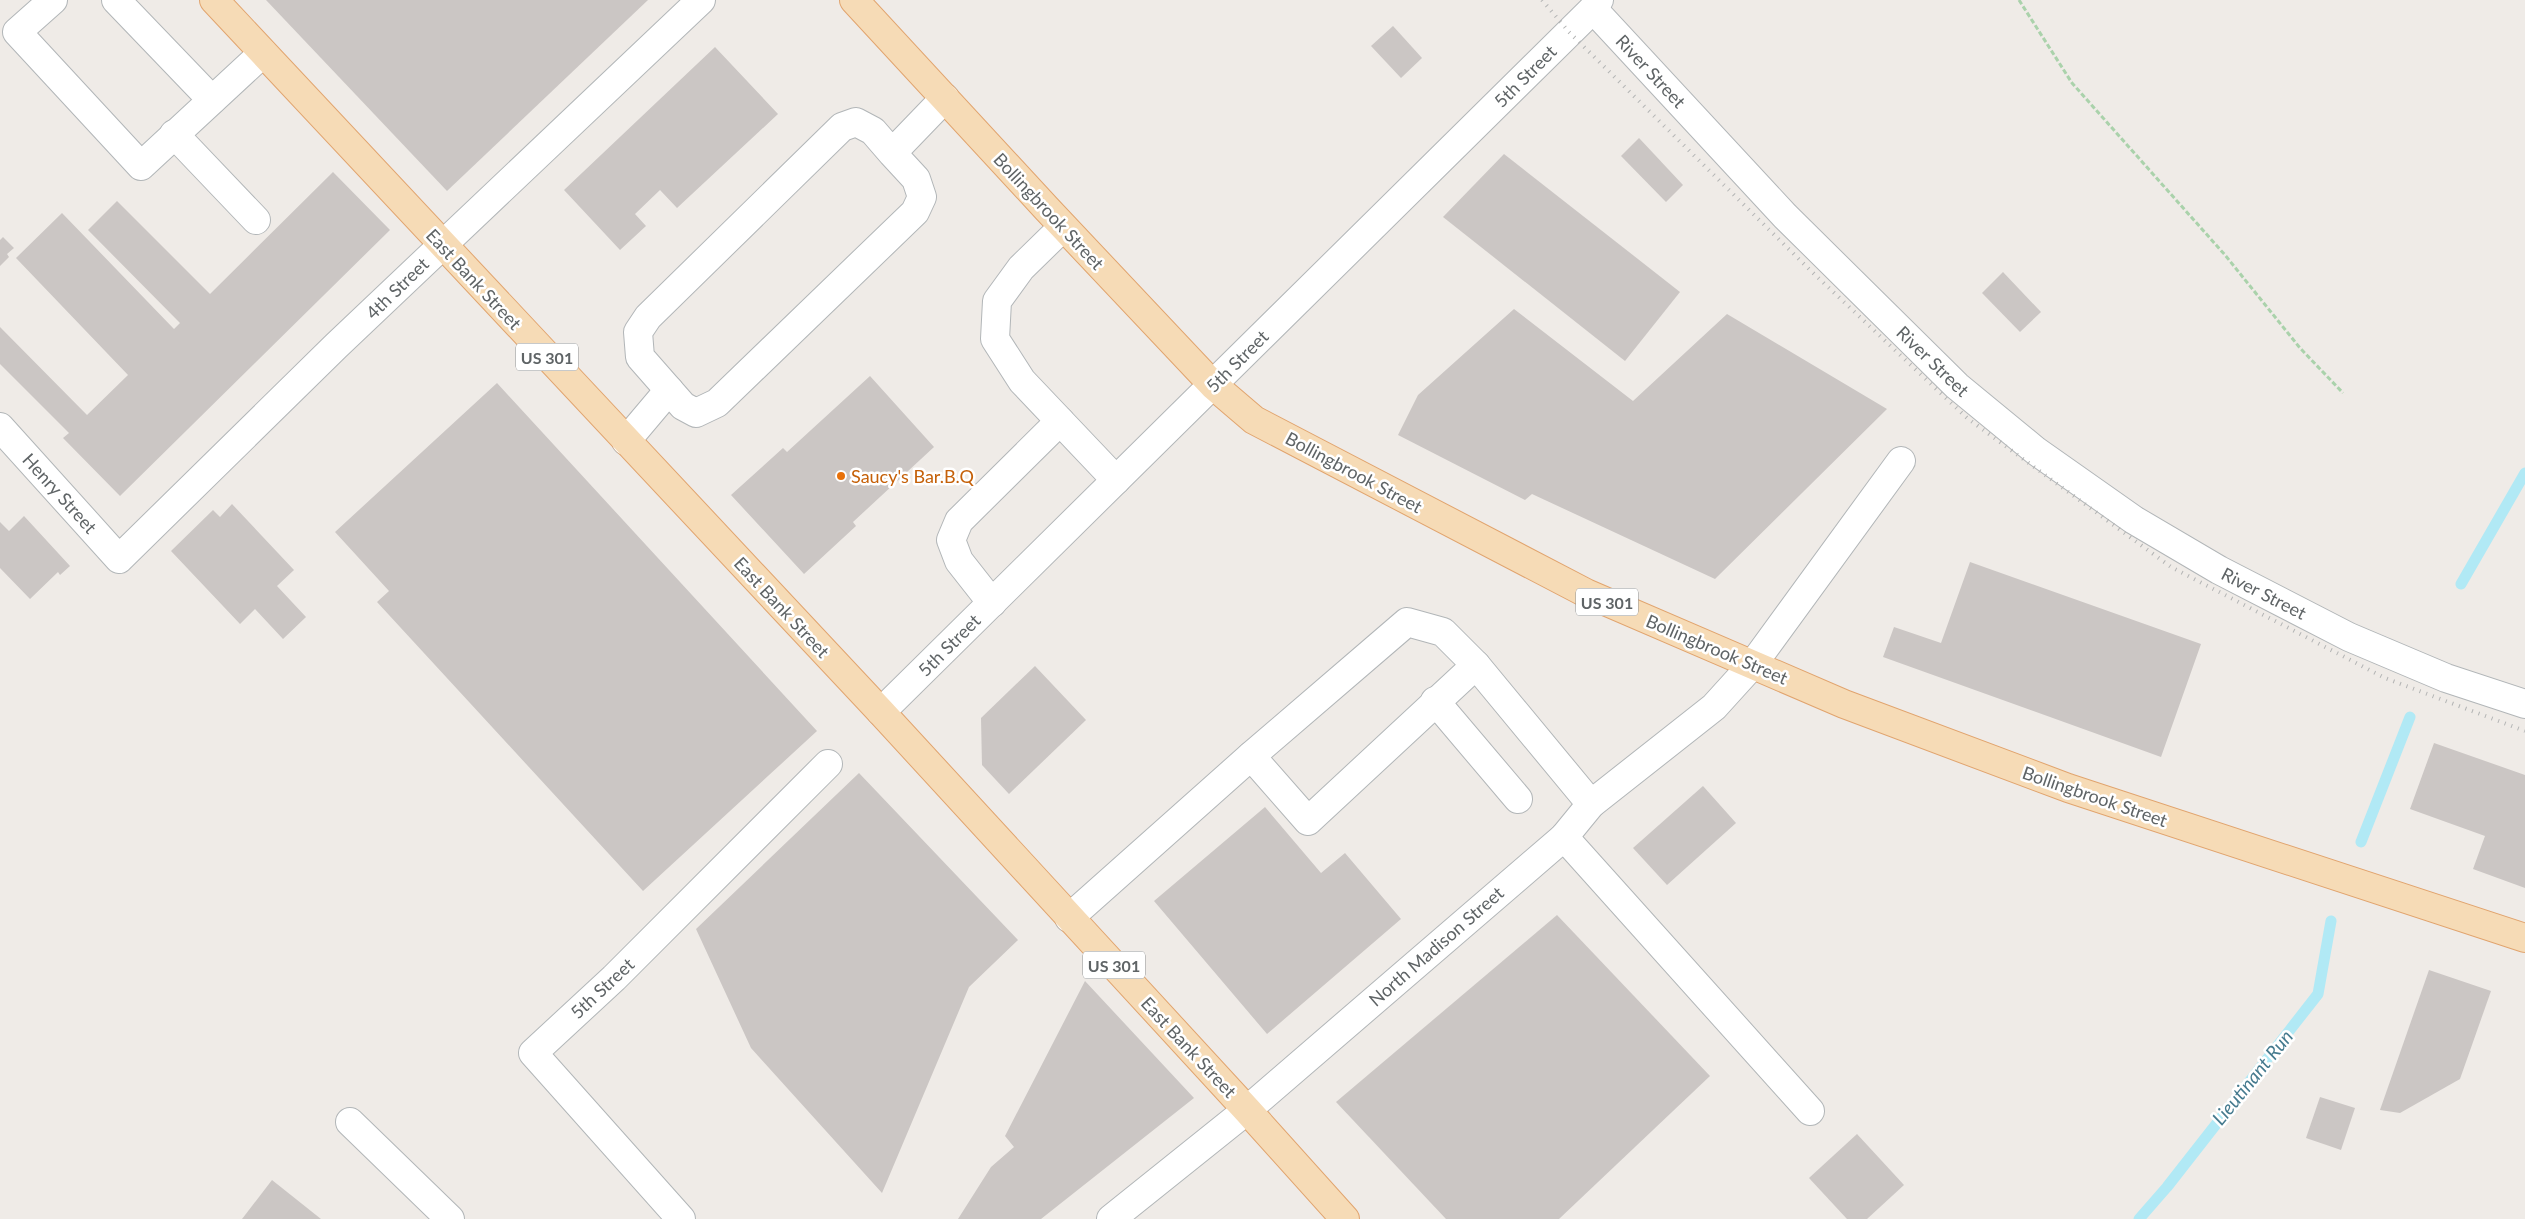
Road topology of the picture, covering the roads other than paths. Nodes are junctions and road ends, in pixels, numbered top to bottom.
1 (52, 0) edge
2 (116, 0) edge
3 (214, 0) edge
4 (701, 0) edge
5 (854, 0) edge
6 (1596, 4) edge
7 (264, 53) junction
8 (945, 98) junction
9 (212, 100) junction
10 (174, 134) junction
11 (892, 153) junction
12 (256, 220) dead end
13 (1063, 227) junction
14 (442, 245) junction
15 (1213, 385) junction
16 (669, 390) junction
17 (1060, 421) junction
18 (0, 428) edge
19 (626, 441) junction
20 (1901, 461) dead end
21 (1116, 480) junction
22 (119, 559) joint
23 (992, 603) junction
24 (1753, 664) junction
25 (1476, 665) junction
26 (1434, 701) junction
27 (2525, 704) edge
28 (881, 712) junction
29 (1251, 756) junction
30 (828, 764) dead end
31 (1518, 799) dead end
32 (1591, 804) junction
33 (1564, 836) junction
34 (1070, 918) junction
35 (2525, 938) edge
36 (1247, 1110) junction
37 (1810, 1111) dead end
38 (350, 1122) dead end
39 (450, 1219) edge
40 (681, 1219) edge
41 (1111, 1219) edge
42 (1344, 1219) edge

1 - 10 street
2 - 9 street
3 - 7 main road, East Bank Street / US 301
4 - 14 street, 4th Street
5 - 8 main road, Bollingbrook Street / US 301
6 - 15 street, 5th Street
6 - 27 street, River Street
7 - 9 street
7 - 14 main road, East Bank Street / US 301
8 - 11 street
8 - 13 main road, Bollingbrook Street / US 301
9 - 10 street
10 - 12 street
11 - 16 street
11 - 16 street
13 - 15 main road, Bollingbrook Street / US 301
13 - 17 street
14 - 19 main road, East Bank Street / US 301
14 - 22 street, 4th Street
15 - 21 street, 5th Street
15 - 24 main road, Bollingbrook Street / US 301
16 - 19 street
17 - 21 street
17 - 23 street
18 - 22 street, Henry Street
19 - 28 main road, East Bank Street / US 301
20 - 24 street, North Madison Street
21 - 23 street, 5th Street
23 - 28 street, 5th Street
24 - 32 street, North Madison Street
24 - 35 main road, Bollingbrook Street / US 301
25 - 26 street
25 - 29 street
25 - 32 street
26 - 29 street
26 - 31 street
28 - 34 main road, East Bank Street / US 301
29 - 34 street
30 - 40 street, 5th Street
32 - 33 street, North Madison Street
33 - 36 street, North Madison Street
33 - 37 street
34 - 36 main road, East Bank Street / US 301
36 - 41 street, North Madison Street
36 - 42 main road, East Bank Street / US 301
38 - 39 street

